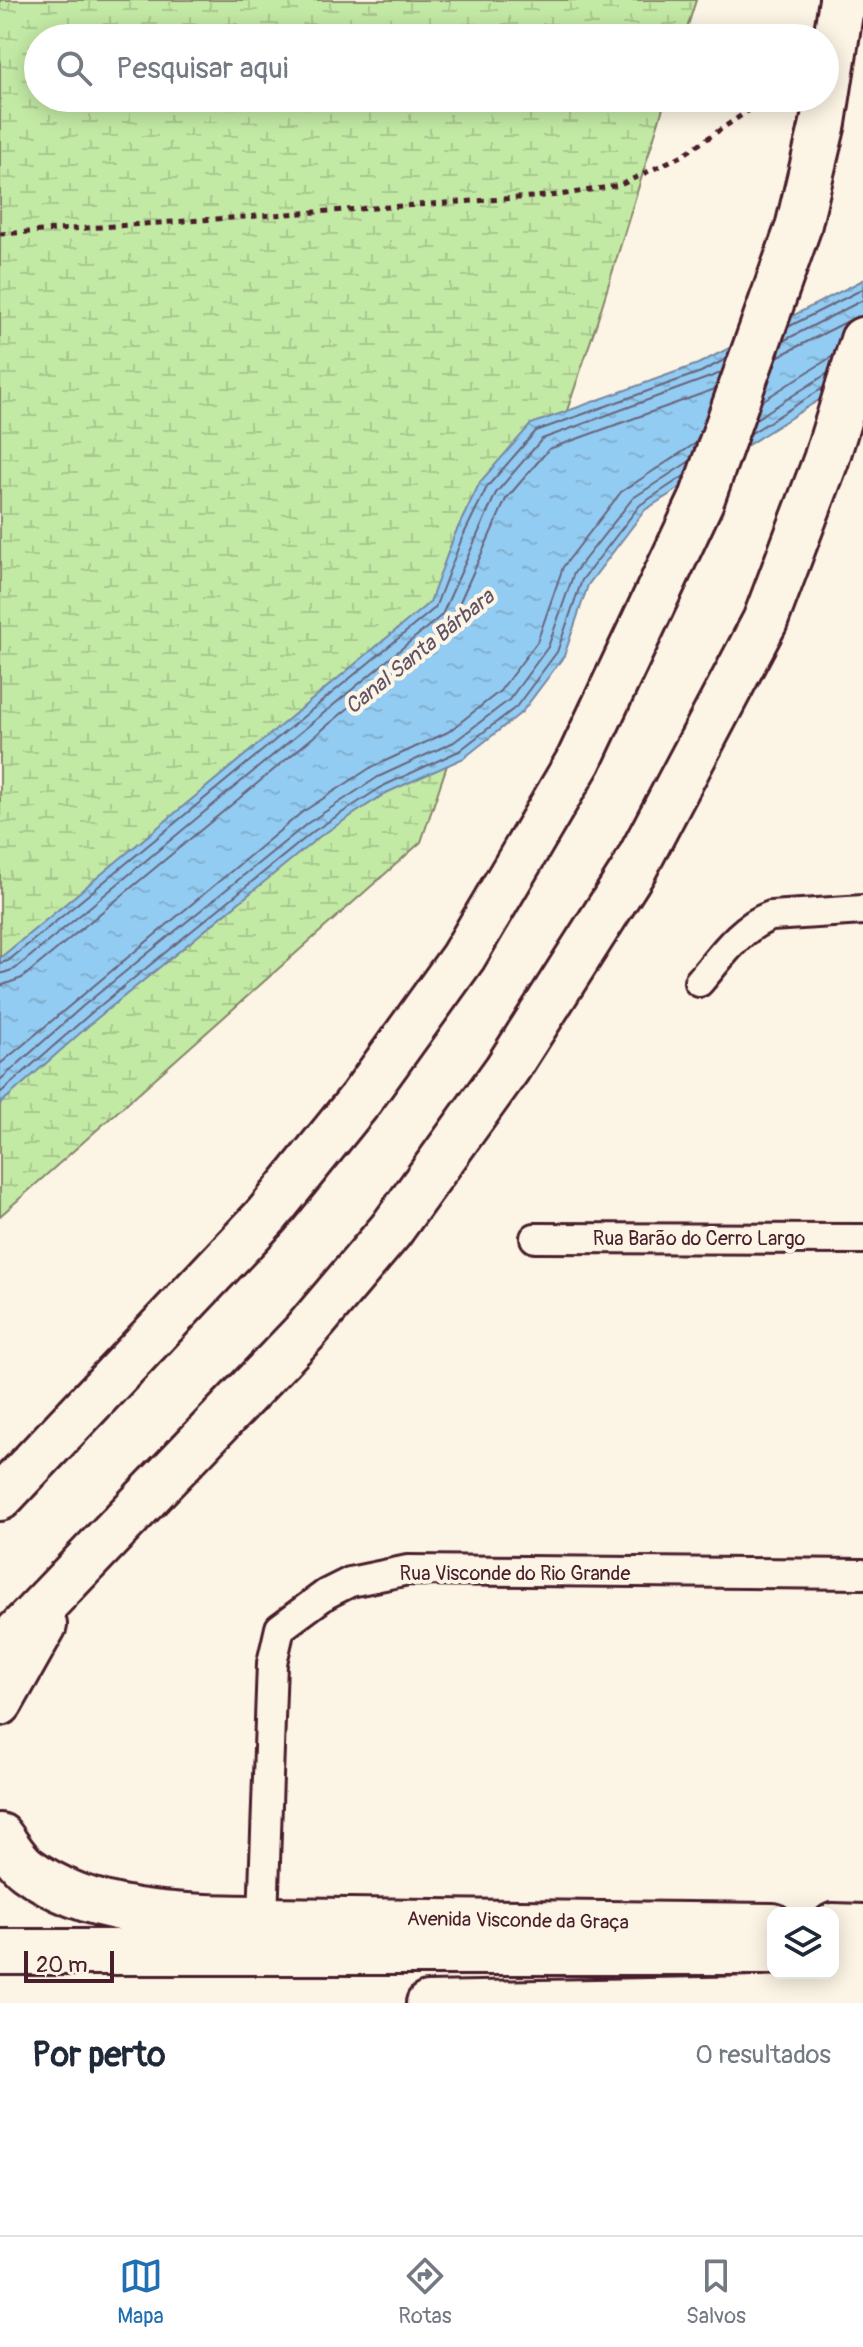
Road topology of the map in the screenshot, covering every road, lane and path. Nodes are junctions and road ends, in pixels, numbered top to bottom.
1 (842, 0) edge
2 (838, 24) edge
3 (746, 112) edge
4 (825, 112) edge
5 (0, 234) edge
6 (863, 340) edge
7 (863, 910) edge
8 (699, 982) dead end
9 (535, 1238) dead end
10 (863, 1239) edge
11 (0, 1498) edge
12 (863, 1574) edge
13 (66, 1585) junction
14 (0, 1651) edge
15 (0, 1703) edge
16 (0, 1836) edge
17 (263, 1918) junction
18 (767, 1924) edge
19 (839, 1924) edge
20 (863, 1925) edge
21 (0, 1952) edge
22 (767, 1952) edge
23 (839, 1954) edge
24 (863, 1954) edge
25 (863, 1995) edge
26 (427, 2003) edge

1 - 2 highway
3 - 5 path
4 - 11 highway
6 - 13 highway
7 - 8 street
9 - 10 street, Rua Barão do Cerro Largo
12 - 17 street, Rua Visconde do Rio Grande
13 - 14 highway
13 - 15 highway
16 - 17 highway
17 - 18 main road, Avenida Visconde da Graça
19 - 20 main road
21 - 22 highway
23 - 24 highway
25 - 26 main road

